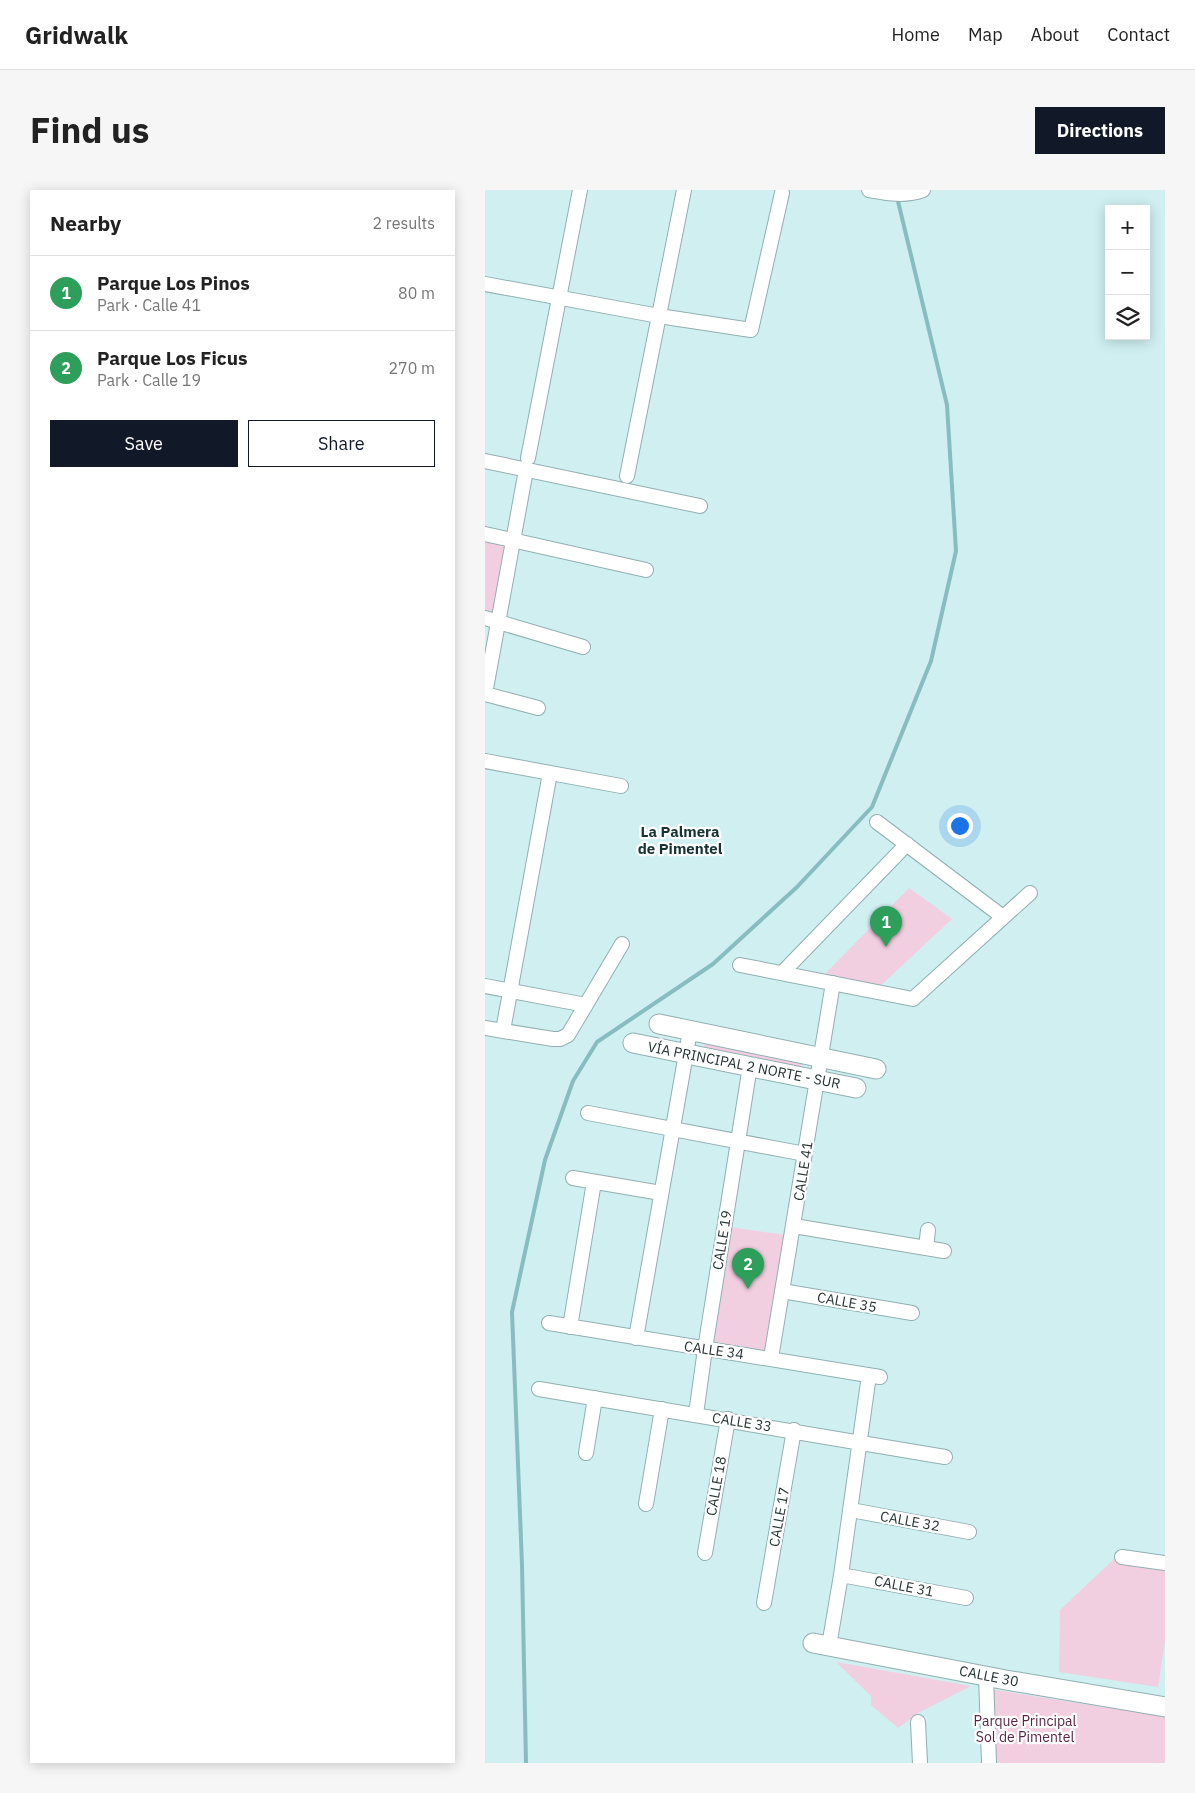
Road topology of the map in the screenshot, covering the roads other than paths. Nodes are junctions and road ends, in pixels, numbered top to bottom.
1 (580, 190) edge
2 (684, 190) edge
3 (869, 190) edge
4 (923, 190) edge
5 (782, 194) dead end
6 (485, 284) edge
7 (560, 298) junction
8 (659, 316) junction
9 (485, 461) edge
10 (527, 464) junction
11 (627, 476) dead end
12 (700, 506) dead end
13 (485, 534) edge
14 (514, 540) junction
15 (646, 570) dead end
16 (492, 620) edge
17 (583, 647) dead end
18 (485, 694) edge
19 (538, 708) dead end
20 (485, 760) edge
21 (550, 773) junction
22 (621, 786) dead end
23 (877, 822) dead end
24 (907, 844) junction
25 (1030, 893) dead end
26 (1003, 917) junction
27 (622, 944) dead end
28 (740, 965) dead end
29 (782, 973) junction
30 (833, 983) junction
31 (485, 986) edge
32 (511, 991) junction
33 (585, 1005) junction
34 (659, 1024) dead end
35 (504, 1025) dead end
36 (485, 1028) edge
37 (690, 1030) junction
38 (633, 1043) dead end
39 (685, 1053) junction
40 (821, 1058) junction
41 (750, 1066) junction
42 (876, 1069) dead end
43 (817, 1080) junction
44 (856, 1088) dead end
45 (588, 1113) dead end
46 (673, 1129) junction
47 (738, 1142) junction
48 (805, 1154) junction
49 (573, 1178) dead end
50 (594, 1182) junction
51 (661, 1194) junction
52 (794, 1226) junction
53 (928, 1230) dead end
54 (926, 1248) junction
55 (944, 1251) dead end
56 (783, 1292) junction
57 (912, 1313) dead end
58 (549, 1323) dead end
59 (570, 1327) junction
60 (636, 1338) junction
61 (705, 1349) junction
62 (771, 1358) junction
63 (539, 1388) dead end
64 (595, 1398) junction
65 (662, 1409) junction
66 (696, 1414) junction
67 (728, 1419) junction
68 (793, 1430) junction
69 (859, 1442) junction
70 (586, 1453) dead end
71 (945, 1457) dead end
72 (646, 1504) dead end
73 (851, 1510) junction
74 (969, 1532) dead end
75 (705, 1553) dead end
76 (1122, 1557) dead end
77 (1165, 1563) edge
78 (841, 1575) junction
79 (966, 1598) dead end
80 (765, 1603) dead end
81 (821, 1644) joint
82 (987, 1676) junction
83 (1165, 1707) edge
84 (918, 1722) dead end
85 (920, 1763) edge
86 (989, 1763) edge

1 - 7 street
2 - 8 street
3 - 4 street
5 - 8 street
6 - 7 street
7 - 8 street
7 - 10 street
8 - 11 street
9 - 10 street
10 - 12 street
10 - 14 street
13 - 14 street
14 - 15 street
14 - 16 street
16 - 17 street
16 - 18 street
18 - 19 street
20 - 21 street
21 - 22 street
21 - 32 street
23 - 24 street
24 - 26 street
24 - 29 street
25 - 26 street
26 - 30 street
27 - 33 street
28 - 29 street
29 - 30 street
30 - 40 street, CALLE 41
31 - 32 street
32 - 33 street
32 - 35 street
33 - 36 street
34 - 37 street, VÍA PRINCIPAL 2 NORTE - SUR
37 - 39 street
37 - 40 street, VÍA PRINCIPAL 2 NORTE - SUR
38 - 39 street, VÍA PRINCIPAL 2 NORTE - SUR
39 - 41 street, VÍA PRINCIPAL 2 NORTE - SUR
39 - 46 street
40 - 42 street, VÍA PRINCIPAL 2 NORTE - SUR
40 - 43 street, CALLE 41
41 - 43 street, VÍA PRINCIPAL 2 NORTE - SUR
41 - 47 street, CALLE 19
43 - 44 street, VÍA PRINCIPAL 2 NORTE - SUR
43 - 48 street, CALLE 41
45 - 46 street
46 - 47 street
46 - 51 street
47 - 48 street
47 - 61 street, CALLE 19
48 - 52 street, CALLE 41
49 - 50 street
50 - 51 street
50 - 59 street
51 - 60 street
52 - 54 street
52 - 56 street, CALLE 41
53 - 54 street
54 - 55 street
56 - 57 street, CALLE 35
56 - 62 street, CALLE 41
58 - 59 street, CALLE 34
59 - 60 street, CALLE 34
60 - 61 street, CALLE 34
61 - 62 street, CALLE 34
61 - 66 street, CALLE 19
62 - 69 street, CALLE 34
63 - 64 street, CALLE 33
64 - 65 street, CALLE 33
64 - 70 street
65 - 66 street, CALLE 33
65 - 72 street
66 - 67 street, CALLE 33
67 - 68 street, CALLE 33
67 - 75 street, CALLE 18
68 - 69 street, CALLE 33
68 - 80 street, CALLE 17
69 - 71 street, CALLE 33
69 - 73 street
73 - 74 street, CALLE 32
73 - 78 street
76 - 77 street
78 - 79 street, CALLE 31
78 - 81 street
81 - 82 street, CALLE 30
82 - 83 street, CALLE 30
82 - 86 street
84 - 85 street

